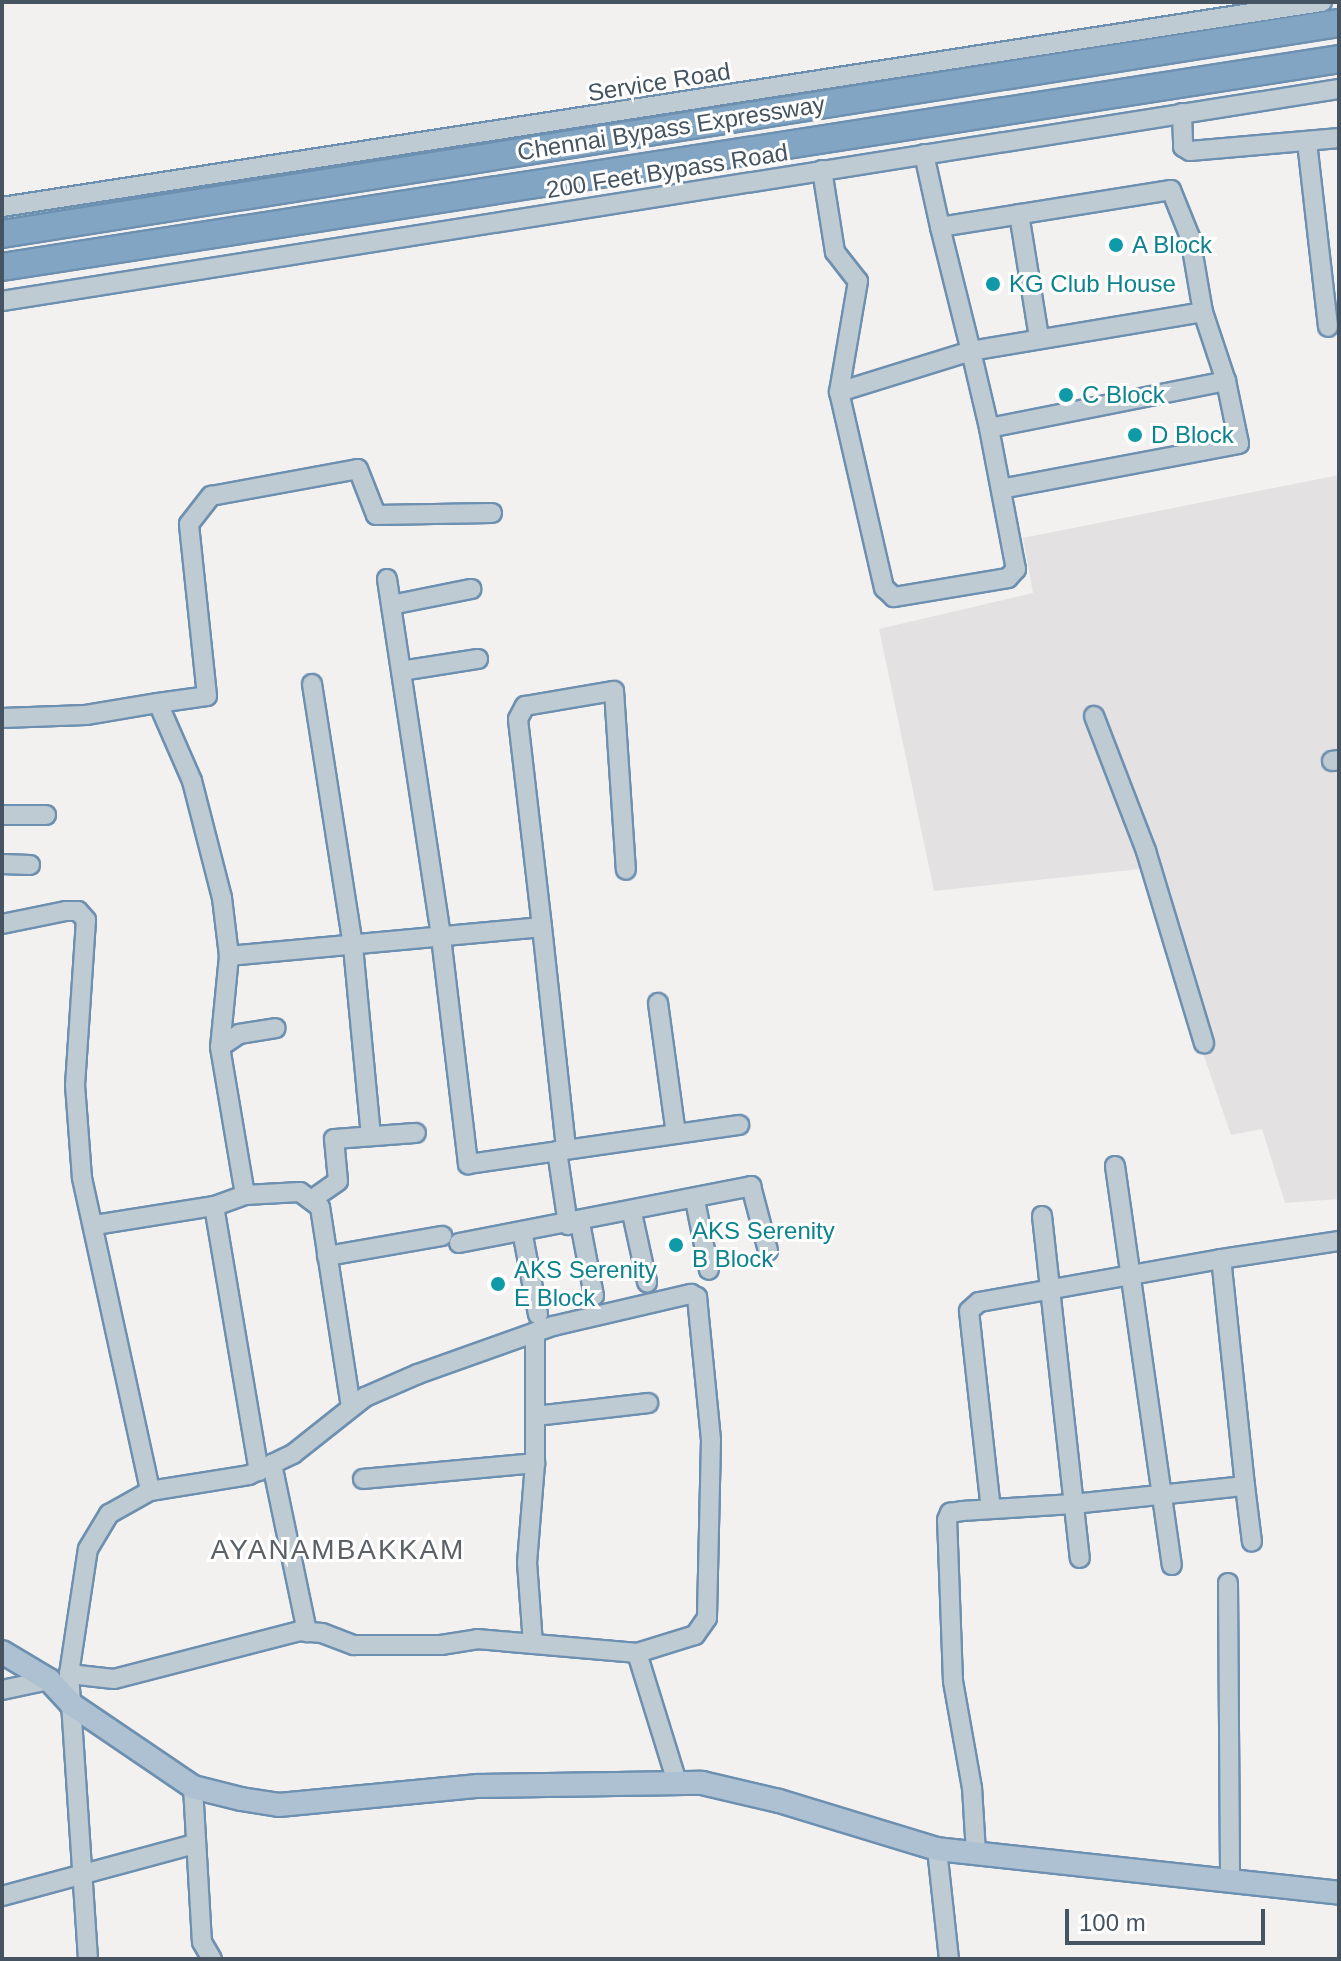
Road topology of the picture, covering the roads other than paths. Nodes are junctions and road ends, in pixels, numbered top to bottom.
1 (1322, 2) edge
2 (1339, 23) edge
3 (1339, 59) edge
4 (1339, 89) edge
5 (1182, 113) junction
6 (1339, 138) edge
7 (1307, 142) junction
8 (924, 154) junction
9 (822, 170) junction
10 (2, 207) edge
11 (1019, 214) junction
12 (940, 227) junction
13 (2, 234) edge
14 (2, 267) edge
15 (2, 301) edge
16 (1203, 312) junction
17 (1328, 327) dead end
18 (1039, 338) junction
19 (971, 351) junction
20 (1226, 381) junction
21 (839, 392) junction
22 (989, 428) junction
23 (1001, 489) junction
24 (492, 513) dead end
25 (387, 579) dead end
26 (471, 589) dead end
27 (391, 605) junction
28 (478, 659) dead end
29 (401, 671) junction
30 (312, 684) dead end
31 (158, 703) junction
32 (1094, 716) dead end
33 (2, 718) edge
34 (2, 815) edge
35 (46, 815) dead end
36 (2, 864) edge
37 (30, 865) dead end
38 (626, 870) dead end
39 (2, 924) edge
40 (542, 927) junction
41 (441, 937) junction
42 (353, 946) junction
43 (229, 956) junction
44 (658, 1003) dead end
45 (276, 1028) dead end
46 (1204, 1043) dead end
47 (220, 1047) junction
48 (739, 1125) dead end
49 (416, 1133) dead end
50 (676, 1134) junction
51 (371, 1135) junction
52 (562, 1150) junction
53 (1115, 1166) dead end
54 (245, 1195) junction
55 (314, 1198) junction
56 (695, 1200) junction
57 (214, 1206) junction
58 (632, 1213) junction
59 (1042, 1216) dead end
60 (574, 1224) junction
61 (95, 1225) junction
62 (522, 1231) junction
63 (1339, 1241) edge
64 (768, 1251) dead end
65 (327, 1256) junction
66 (1221, 1259) junction
67 (709, 1270) dead end
68 (1131, 1274) junction
69 (647, 1282) dead end
70 (1048, 1292) junction
71 (594, 1296) dead end
72 (536, 1323) junction
73 (648, 1403) dead end
74 (351, 1407) junction
75 (536, 1416) junction
76 (535, 1463) junction
77 (265, 1468) junction
78 (363, 1479) dead end
79 (1245, 1486) junction
80 (150, 1491) junction
81 (1165, 1494) junction
82 (1073, 1504) junction
83 (991, 1509) junction
84 (1252, 1542) dead end
85 (1080, 1558) dead end
86 (1172, 1565) dead end
87 (1228, 1583) dead end
88 (307, 1632) junction
89 (533, 1644) junction
90 (2, 1652) edge
91 (637, 1653) junction
92 (59, 1677) junction
93 (2, 1690) edge
94 (71, 1704) junction
95 (677, 1782) junction
96 (193, 1787) junction
97 (195, 1844) junction
98 (937, 1849) junction
99 (976, 1853) junction
100 (81, 1876) junction
101 (1230, 1880) junction
102 (1339, 1893) edge
103 (2, 1896) edge
104 (88, 1959) edge
105 (212, 1959) edge
106 (949, 1959) edge

1 - 10 street, Service Road
2 - 13 highway, Chennai Bypass Expressway
3 - 14 highway, Chennai Bypass Expressway
4 - 5 street, 200 Feet Bypass Road
5 - 7 street
5 - 8 street, 200 Feet Bypass Road
6 - 7 street
7 - 17 street
8 - 9 street, 200 Feet Bypass Road
8 - 12 street
9 - 15 street, 200 Feet Bypass Road
9 - 21 street
11 - 12 street
11 - 16 street
11 - 18 street
12 - 19 street
16 - 18 street
16 - 20 street
18 - 19 street
19 - 21 street
19 - 22 street
20 - 22 street
20 - 23 street
21 - 23 street
22 - 23 street
24 - 31 street
25 - 27 street
26 - 27 street
27 - 29 street
28 - 29 street
29 - 41 street
30 - 42 street
31 - 33 street
31 - 43 street
32 - 46 street
34 - 35 street
36 - 37 street
38 - 40 street
39 - 61 street
40 - 41 street
40 - 52 street
41 - 42 street
41 - 52 street
42 - 43 street
42 - 51 street
43 - 47 street
44 - 50 street
45 - 47 street
47 - 54 street
48 - 50 street
49 - 51 street
50 - 52 street
51 - 55 street
52 - 60 street
53 - 68 street
54 - 55 street
54 - 57 street
55 - 65 street
56 - 58 street
56 - 64 street
56 - 67 street
57 - 61 street
57 - 77 street
58 - 60 street
58 - 69 street
59 - 70 street
60 - 62 street
60 - 71 street
61 - 80 street
62 - 65 street
62 - 72 street
63 - 66 street
65 - 74 street
66 - 68 street
66 - 79 street
68 - 70 street
68 - 81 street
70 - 82 street
70 - 83 street
72 - 74 street
72 - 75 street
72 - 91 street
73 - 75 street
74 - 77 street
75 - 76 street
76 - 78 street
76 - 89 street
77 - 80 street
77 - 88 street
79 - 81 street
79 - 84 street
80 - 92 street
81 - 82 street
81 - 86 street
82 - 83 street
82 - 85 street
83 - 99 street
87 - 101 street
88 - 89 street
88 - 92 street
89 - 91 street
90 - 92 main road
91 - 95 street
92 - 93 street
92 - 94 main road
94 - 96 main road
94 - 100 street
95 - 96 main road
95 - 98 main road
96 - 97 street
97 - 100 street
97 - 105 street
98 - 99 main road
98 - 106 street
99 - 101 main road
100 - 103 street
100 - 104 street
101 - 102 main road

